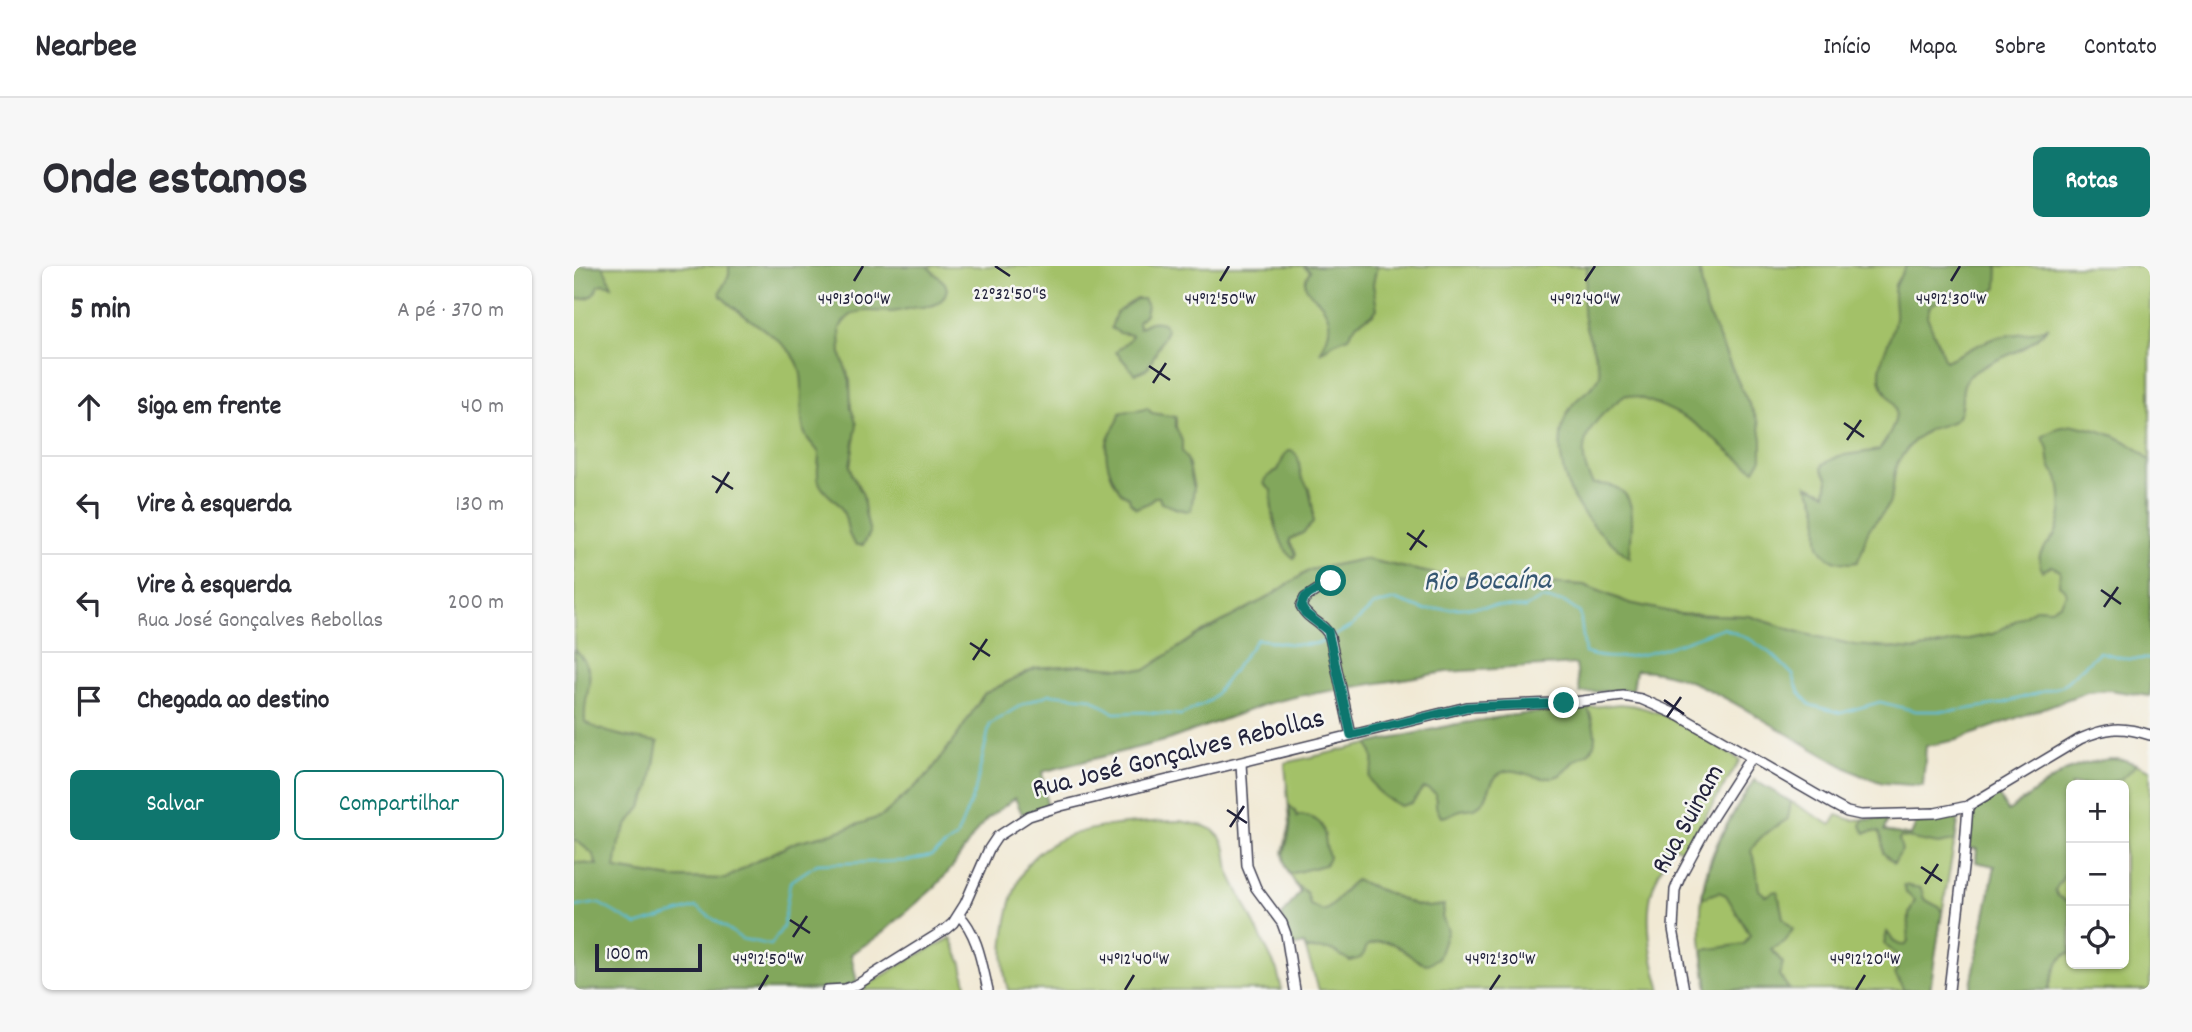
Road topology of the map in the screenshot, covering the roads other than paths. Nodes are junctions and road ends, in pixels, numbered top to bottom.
1 (1331, 581) dead end
2 (1351, 735) junction
3 (2150, 735) edge
4 (1751, 757) junction
5 (1241, 762) junction
6 (1968, 806) junction
7 (959, 915) junction
8 (827, 990) edge
9 (988, 990) edge
10 (1295, 990) edge
11 (1684, 990) edge
12 (1949, 990) edge

1 - 2 street
2 - 4 street, Rua José Gonçalves Rebollas
2 - 5 street, Rua José Gonçalves Rebollas
3 - 6 street, Rua José Gonçalves Rebollas
4 - 6 street, Rua José Gonçalves Rebollas
4 - 11 street, Rua Suinam
5 - 7 street, Rua José Gonçalves Rebollas
5 - 10 street
6 - 12 street
7 - 8 street, Rua José Gonçalves Rebollas
7 - 9 street

